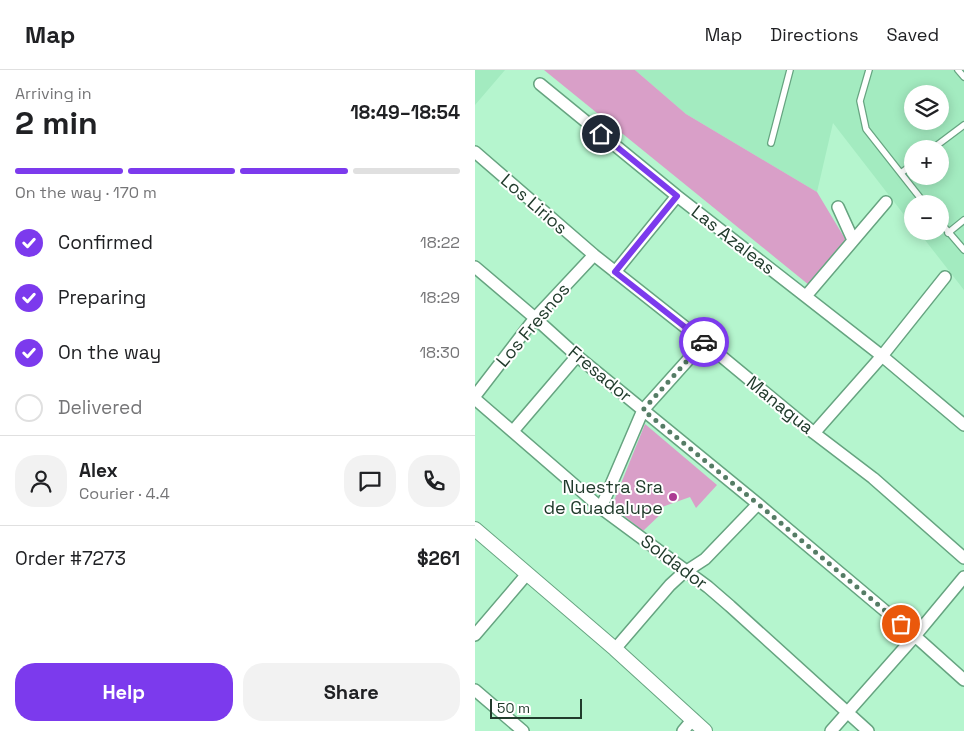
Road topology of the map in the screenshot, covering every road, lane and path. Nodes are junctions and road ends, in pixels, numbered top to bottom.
1 (790, 70) edge
2 (869, 70) edge
3 (958, 70) edge
4 (964, 77) edge
5 (540, 84) dead end
6 (964, 125) edge
7 (944, 140) edge
8 (771, 143) dead end
9 (475, 152) edge
10 (904, 171) edge
11 (901, 173) junction
12 (918, 195) edge
13 (677, 196) junction
14 (886, 202) dead end
15 (838, 207) dead end
16 (964, 220) edge
17 (949, 232) edge
18 (949, 234) edge
19 (853, 240) junction
20 (964, 250) edge
21 (594, 255) junction
22 (475, 268) edge
23 (615, 272) junction
24 (945, 278) dead end
25 (806, 296) junction
26 (535, 318) junction
27 (704, 342) junction
28 (577, 356) junction
29 (882, 356) junction
30 (475, 397) edge
31 (643, 410) junction
32 (964, 425) edge
33 (513, 431) junction
34 (814, 433) junction
35 (758, 504) junction
36 (601, 508) junction
37 (475, 529) edge
38 (964, 558) edge
39 (686, 572) junction
40 (527, 574) junction
41 (964, 577) edge
42 (475, 635) edge
43 (915, 636) junction
44 (615, 649) junction
45 (964, 680) edge
46 (475, 690) edge
47 (847, 712) junction
48 (693, 719) junction
49 (523, 731) edge
50 (683, 731) edge
51 (705, 731) edge
52 (831, 731) edge
53 (868, 731) edge

1 - 8 lane
2 - 11 lane
3 - 4 lane
5 - 13 street, Las Azaleas
6 - 7 lane
9 - 21 street, Los Lirios
10 - 11 lane
11 - 12 lane
13 - 23 street
13 - 25 street, Las Azaleas
14 - 19 street
15 - 19 street
16 - 17 lane
18 - 20 lane
19 - 25 street
21 - 23 street, Managua
21 - 26 street, Los Fresnos
22 - 26 street, Fresador
23 - 27 street, Managua
24 - 29 street
25 - 29 street, Las Azaleas
26 - 28 street, Fresador
26 - 30 street, Los Fresnos
27 - 31 street
27 - 34 street, Managua
28 - 31 street, Fresador
28 - 33 street
29 - 32 street, Las Azaleas
29 - 34 street
30 - 33 street, Soldador
31 - 35 street, Fresador
31 - 36 street
33 - 36 street, Soldador
34 - 38 street, Managua
35 - 39 street
35 - 43 street, Fresador
36 - 39 street, Soldador
37 - 40 street
39 - 44 street
39 - 47 street, Soldador
40 - 42 street
40 - 44 street
41 - 43 street
43 - 45 street, Fresador
43 - 47 street
44 - 48 street
46 - 49 street
47 - 52 street
47 - 53 street, Soldador
48 - 50 street
48 - 51 street

